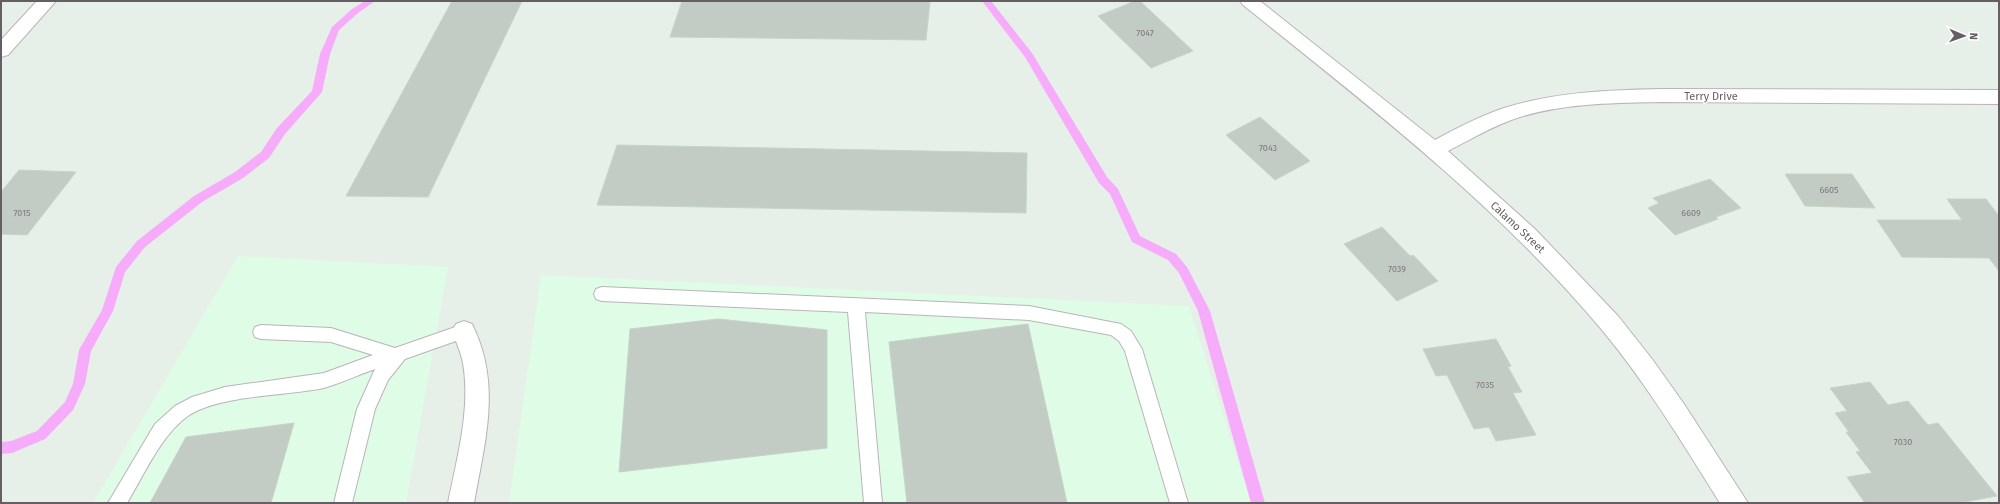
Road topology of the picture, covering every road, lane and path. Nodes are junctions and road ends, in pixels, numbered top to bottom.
1 (47, 1) edge
2 (1249, 1) edge
3 (1, 51) edge
4 (1999, 97) edge
5 (1433, 150) junction
6 (602, 294) dead end
7 (856, 306) junction
8 (464, 331) joint
9 (261, 332) dead end
10 (398, 356) junction
11 (117, 503) edge
12 (343, 503) edge
13 (461, 503) edge
14 (873, 503) edge
15 (1179, 503) edge
16 (1735, 503) edge

1 - 3 street
2 - 5 street, Calamo Street
4 - 5 street, Terry Drive
5 - 16 street, Calamo Street
6 - 7 lane
7 - 14 lane
7 - 15 lane
8 - 10 lane
8 - 13 street
9 - 10 lane
10 - 11 lane
10 - 12 lane

